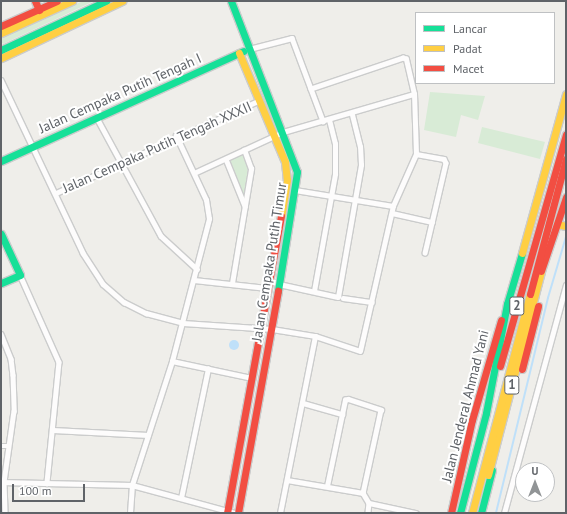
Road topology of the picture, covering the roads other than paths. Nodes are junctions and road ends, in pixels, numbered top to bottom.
1 (35, 1) edge
2 (57, 1) edge
3 (72, 1) edge
4 (106, 1) edge
5 (122, 1) edge
6 (230, 1) edge
7 (39, 10) junction
8 (66, 19) junction
9 (1, 26) edge
10 (61, 30) junction
11 (1, 33) edge
12 (1, 50) edge
13 (245, 51) junction
14 (1, 58) edge
15 (1, 80) edge
16 (311, 89) junction
17 (414, 94) junction
18 (566, 94) edge
19 (258, 100) junction
20 (352, 114) junction
21 (566, 116) edge
22 (97, 118) junction
23 (329, 120) junction
24 (323, 121) junction
25 (559, 124) junction
26 (282, 132) junction
27 (566, 134) edge
28 (274, 135) junction
29 (176, 136) junction
30 (33, 147) junction
31 (244, 150) junction
32 (416, 154) junction
33 (566, 158) edge
34 (226, 159) junction
35 (1, 161) edge
36 (121, 162) junction
37 (194, 173) junction
38 (295, 190) junction
39 (56, 192) junction
40 (329, 196) junction
41 (566, 197) edge
42 (356, 202) junction
43 (245, 206) junction
44 (393, 206) junction
45 (392, 213) junction
46 (432, 222) junction
47 (561, 225) edge
48 (1, 234) edge
49 (425, 254) dead end
50 (547, 258) junction
51 (197, 268) junction
52 (20, 275) junction
53 (194, 280) junction
54 (1, 283) edge
55 (232, 283) junction
56 (279, 284) junction
57 (566, 285) edge
58 (267, 288) junction
59 (314, 291) junction
60 (341, 297) junction
61 (372, 302) junction
62 (505, 310) junction
63 (183, 323) junction
64 (260, 328) junction
65 (271, 329) junction
66 (1, 334) edge
67 (315, 336) junction
68 (172, 361) junction
69 (208, 369) junction
70 (252, 378) junction
71 (303, 403) junction
72 (342, 414) junction
73 (53, 430) junction
74 (148, 435) junction
75 (1, 446) edge
76 (8, 446) junction
77 (287, 480) junction
78 (2, 482) edge
79 (47, 483) junction
80 (132, 485) junction
81 (327, 486) junction
82 (363, 493) junction
83 (180, 498) junction
84 (369, 503) junction
85 (5, 513) edge
86 (130, 513) edge
87 (231, 513) edge
88 (280, 513) edge
89 (368, 513) edge
90 (416, 513) edge
91 (453, 513) edge
92 (460, 513) edge
93 (464, 513) edge
94 (472, 513) edge
95 (479, 513) edge
96 (504, 513) edge

1 - 7 main road
2 - 7 main road
3 - 11 main road
4 - 8 main road
5 - 10 main road
6 - 13 main road, Jalan Cempaka Putih Timur
7 - 9 main road
8 - 10 main road
8 - 12 main road
10 - 14 main road
13 - 16 street
13 - 19 main road
13 - 22 main road, Jalan Cempaka Putih Tengah I
13 - 26 main road, Jalan Cempaka Putih Timur
15 - 30 street
16 - 17 street
16 - 24 street
17 - 20 street
17 - 32 street
18 - 25 main road, Jalan Jenderal Ahmad Yani / 1
19 - 28 main road
19 - 29 street, Jalan Cempaka Putih Tengah XXXII
20 - 23 street
20 - 42 street
21 - 25 main road, Jalan Jenderal Ahmad Yani / 1
22 - 30 main road, Jalan Cempaka Putih Tengah I
22 - 36 street
23 - 24 street
23 - 40 street
24 - 26 street
25 - 62 main road, Jalan Jenderal Ahmad Yani / 1
26 - 28 street
26 - 38 main road, Jalan Cempaka Putih Timur
27 - 93 main road, 2
28 - 31 street
28 - 58 main road
29 - 36 street, Jalan Cempaka Putih Tengah XXXII
29 - 37 street
30 - 35 main road, Jalan Cempaka Putih Tengah I
30 - 39 street
31 - 34 street
31 - 43 street
32 - 44 street
32 - 46 street
33 - 94 main road, 2
34 - 37 street
34 - 43 street
36 - 39 street, Jalan Cempaka Putih Tengah XXXII
36 - 51 street
37 - 51 street
38 - 40 street
38 - 56 main road, Jalan Cempaka Putih Timur
39 - 63 street
40 - 42 street
40 - 59 street
41 - 47 main road, 1
42 - 44 street
42 - 60 street
43 - 55 street
44 - 45 street
45 - 46 street
45 - 61 street
46 - 49 street
47 - 50 main road, 1
48 - 52 main road
50 - 95 main road, 1
50 - 95 main road
51 - 53 street
52 - 54 main road
52 - 73 street
53 - 55 street
53 - 63 street
55 - 58 street
56 - 59 street
56 - 65 main road, Jalan Cempaka Putih Timur
57 - 96 street
58 - 64 main road
59 - 60 street
60 - 61 street
61 - 67 street
62 - 91 main road
62 - 91 main road, Jalan Jenderal Ahmad Yani / 1
62 - 92 main road, Jalan Jenderal Ahmad Yani / 1
63 - 64 street
63 - 68 street
64 - 65 street
64 - 70 main road
65 - 67 street
65 - 87 main road, Jalan Cempaka Putih Timur
66 - 76 street
67 - 71 street
68 - 69 street
68 - 74 street
69 - 70 street
69 - 83 street
70 - 87 main road
71 - 72 street
71 - 77 street
72 - 81 street
72 - 82 street
73 - 74 street
73 - 79 street
74 - 80 street
75 - 76 street
76 - 78 street
77 - 81 street
77 - 88 street
78 - 79 street
78 - 85 street
79 - 80 street
80 - 83 street
80 - 86 street
81 - 82 street
82 - 84 street
83 - 87 street
84 - 89 street
84 - 90 street

